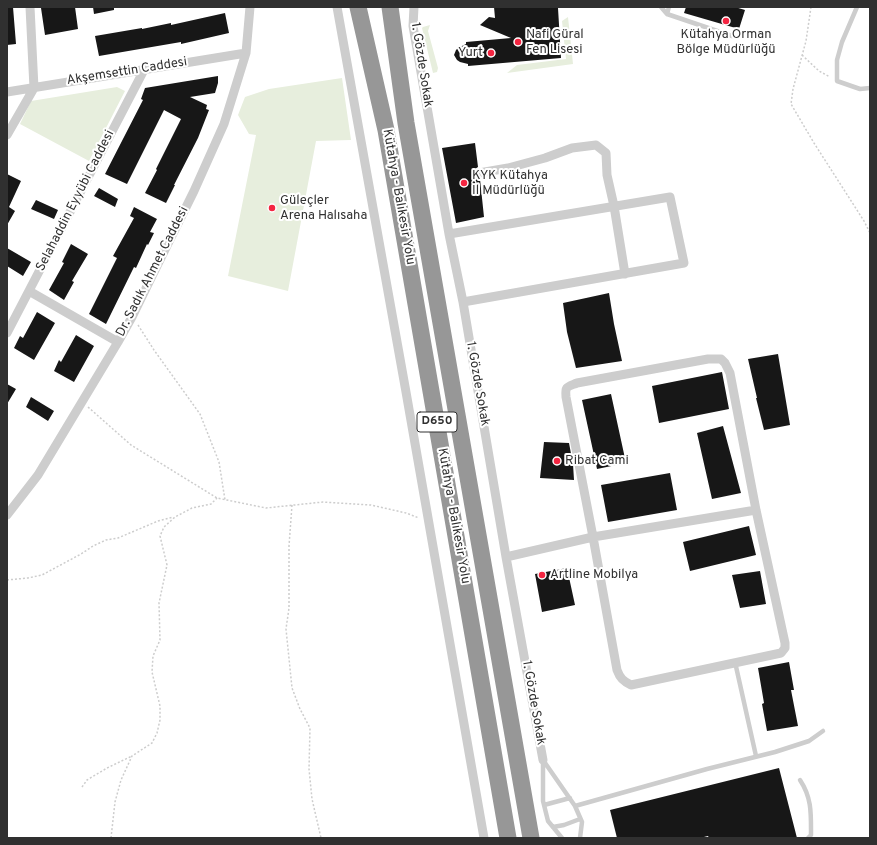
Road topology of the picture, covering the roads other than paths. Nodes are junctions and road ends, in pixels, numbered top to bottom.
1 (30, 7) edge
2 (250, 7) edge
3 (337, 7) edge
4 (358, 7) edge
5 (390, 7) edge
6 (414, 7) edge
7 (661, 7) edge
8 (669, 7) edge
9 (857, 7) edge
10 (667, 14) junction
11 (732, 36) dead end
12 (246, 53) junction
13 (144, 70) junction
14 (34, 88) junction
15 (870, 88) edge
16 (7, 92) edge
17 (7, 135) edge
18 (479, 173) dead end
19 (614, 206) junction
20 (450, 234) junction
21 (625, 274) junction
22 (29, 291) junction
23 (463, 302) junction
24 (7, 332) edge
25 (118, 342) junction
26 (756, 510) junction
27 (7, 515) edge
28 (593, 537) junction
29 (506, 557) junction
30 (735, 662) junction
31 (823, 731) dead end
32 (756, 756) junction
33 (543, 760) junction
34 (800, 780) dead end
35 (570, 798) junction
36 (544, 805) junction
37 (575, 806) junction
38 (580, 819) junction
39 (553, 827) junction
40 (484, 838) edge
41 (508, 838) edge
42 (531, 838) edge
43 (562, 838) edge
44 (580, 838) edge
45 (808, 838) edge

1 - 14 street
2 - 12 street, Dr. Sadık Ahmet Caddesi
3 - 40 street
4 - 41 highway, Kütahya - Balıkesir Yolu / D650
5 - 42 highway, Kütahya - Balıkesir Yolu / D650
6 - 20 street, 1. Gözde Sokak
7 - 10 lane
8 - 10 lane
9 - 15 lane
10 - 11 lane
12 - 13 street, Akşemsettin Caddesi
12 - 25 street, Dr. Sadık Ahmet Caddesi
13 - 14 street, Akşemsettin Caddesi
13 - 22 street, Selahaddin Eyyübi Caddesi
14 - 16 street, Akşemsettin Caddesi
14 - 17 street
18 - 19 street
19 - 20 street
19 - 21 street
19 - 21 street
20 - 23 street, 1. Gözde Sokak
21 - 23 street
22 - 24 street, Selahaddin Eyyübi Caddesi
22 - 25 street
23 - 29 street, 1. Gözde Sokak
25 - 27 street, Dr. Sadık Ahmet Caddesi
26 - 28 street
26 - 28 street
26 - 30 street
28 - 29 street
28 - 30 street
29 - 33 street, 1. Gözde Sokak
30 - 32 lane
31 - 32 lane
32 - 37 lane
33 - 35 lane
33 - 36 lane
34 - 45 lane
35 - 36 lane
35 - 37 lane
36 - 39 lane
37 - 38 lane
38 - 39 lane
38 - 44 lane
39 - 43 lane

